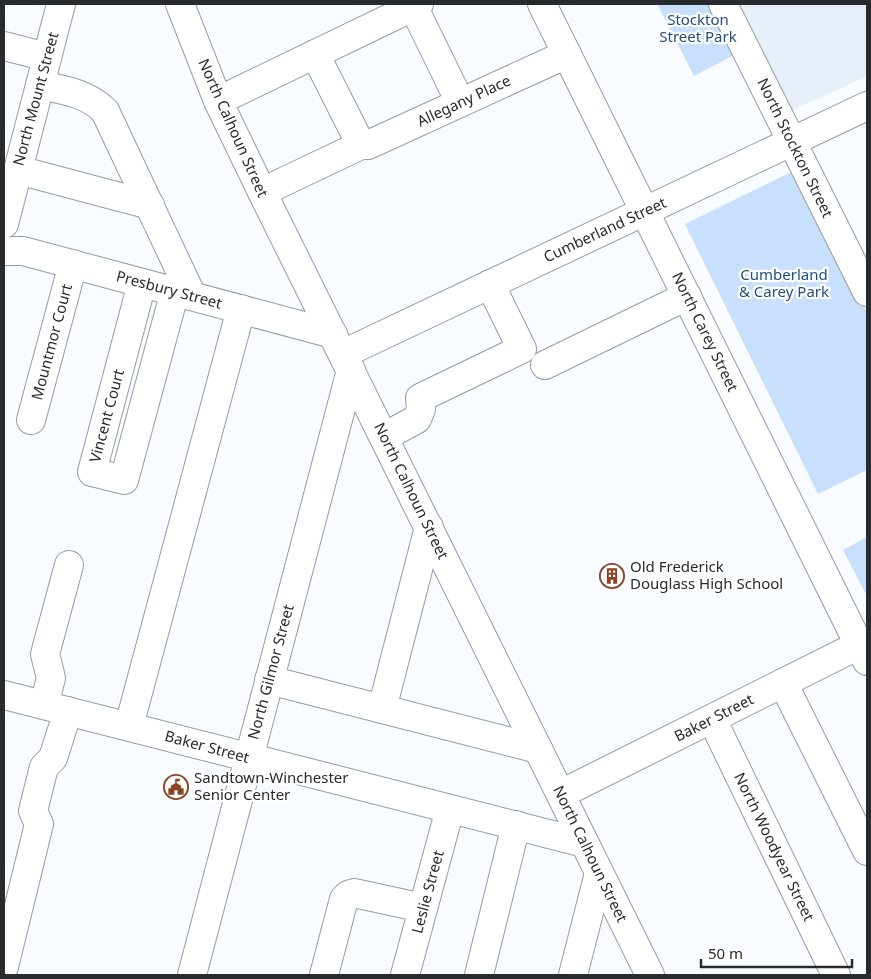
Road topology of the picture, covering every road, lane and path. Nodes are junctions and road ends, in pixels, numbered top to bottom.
1 (61, 4) edge
2 (180, 4) edge
3 (542, 4) edge
4 (724, 4) edge
5 (416, 5) edge
6 (4, 46) edge
7 (316, 54) junction
8 (567, 54) junction
9 (47, 57) junction
10 (40, 85) junction
11 (218, 101) junction
12 (460, 102) junction
13 (867, 106) edge
14 (792, 141) junction
15 (361, 145) junction
16 (18, 170) junction
17 (262, 192) junction
18 (150, 205) junction
19 (645, 211) junction
20 (4, 224) edge
21 (4, 250) edge
22 (73, 264) junction
23 (142, 283) junction
24 (490, 284) junction
25 (867, 292) edge
26 (183, 294) junction
27 (687, 296) junction
28 (242, 309) junction
29 (342, 352) junction
30 (545, 364) dead end
31 (31, 420) dead end
32 (384, 437) junction
33 (428, 527) junction
34 (69, 565) dead end
35 (865, 649) edge
36 (269, 680) junction
37 (783, 683) junction
38 (4, 695) edge
39 (56, 708) junction
40 (382, 709) junction
41 (712, 719) junction
42 (130, 726) junction
43 (538, 749) junction
44 (249, 758) junction
45 (561, 794) junction
46 (450, 809) junction
47 (516, 826) junction
48 (584, 843) junction
49 (867, 851) edge
50 (599, 873) junction
51 (423, 908) junction
52 (4, 967) edge
53 (192, 975) edge
54 (324, 975) edge
55 (405, 975) edge
56 (479, 975) edge
57 (573, 975) edge
58 (650, 975) edge
59 (836, 975) edge

1 - 9 street, North Mount Street
2 - 11 street, North Calhoun Street
3 - 8 street, North Carey Street
4 - 14 street, North Stockton Street
5 - 7 street
5 - 12 street
6 - 9 street
7 - 11 street
7 - 15 street
8 - 12 street, Allegany Place
8 - 19 street, North Carey Street
9 - 10 street, North Mount Street
10 - 16 street, North Mount Street
10 - 18 street
11 - 17 street, North Calhoun Street
12 - 15 street, Allegany Place
13 - 14 street, Cumberland Street
14 - 19 street, Cumberland Street
14 - 25 street, North Stockton Street
15 - 17 street, Allegany Place
16 - 18 street
16 - 20 street, North Mount Street
17 - 29 street, North Calhoun Street
18 - 26 street
19 - 24 street, Cumberland Street
19 - 27 street, North Carey Street
21 - 22 street, Presbury Street
22 - 23 street, Presbury Street
22 - 31 street, Mountmor Court
23 - 26 street, Presbury Street
23 - 26 street, Vincent Court
24 - 29 street, Cumberland Street
24 - 32 street
26 - 28 street, Presbury Street
27 - 30 street
27 - 35 street, North Carey Street
28 - 29 street, Presbury Street
28 - 42 street
29 - 32 street, North Calhoun Street
29 - 36 street, North Gilmor Street
32 - 33 street, North Calhoun Street
33 - 40 street
33 - 43 street, North Calhoun Street
34 - 39 street
35 - 37 street, Baker Street
36 - 40 street
36 - 44 street, North Gilmor Street
37 - 41 street, Baker Street
37 - 49 street
38 - 39 street, Baker Street
39 - 42 street, Baker Street
39 - 52 street
40 - 43 street
41 - 45 street, Baker Street
41 - 59 street, North Woodyear Street
42 - 44 street, Baker Street
43 - 45 street, North Calhoun Street
44 - 46 street, Baker Street
44 - 53 street, North Gilmor Street
45 - 48 street, North Calhoun Street
46 - 47 street, Baker Street
46 - 51 street, Leslie Street
47 - 48 street, Baker Street
47 - 56 street
48 - 50 street, North Calhoun Street
50 - 57 street
50 - 58 street, North Calhoun Street
51 - 54 street
51 - 55 street, Leslie Street

